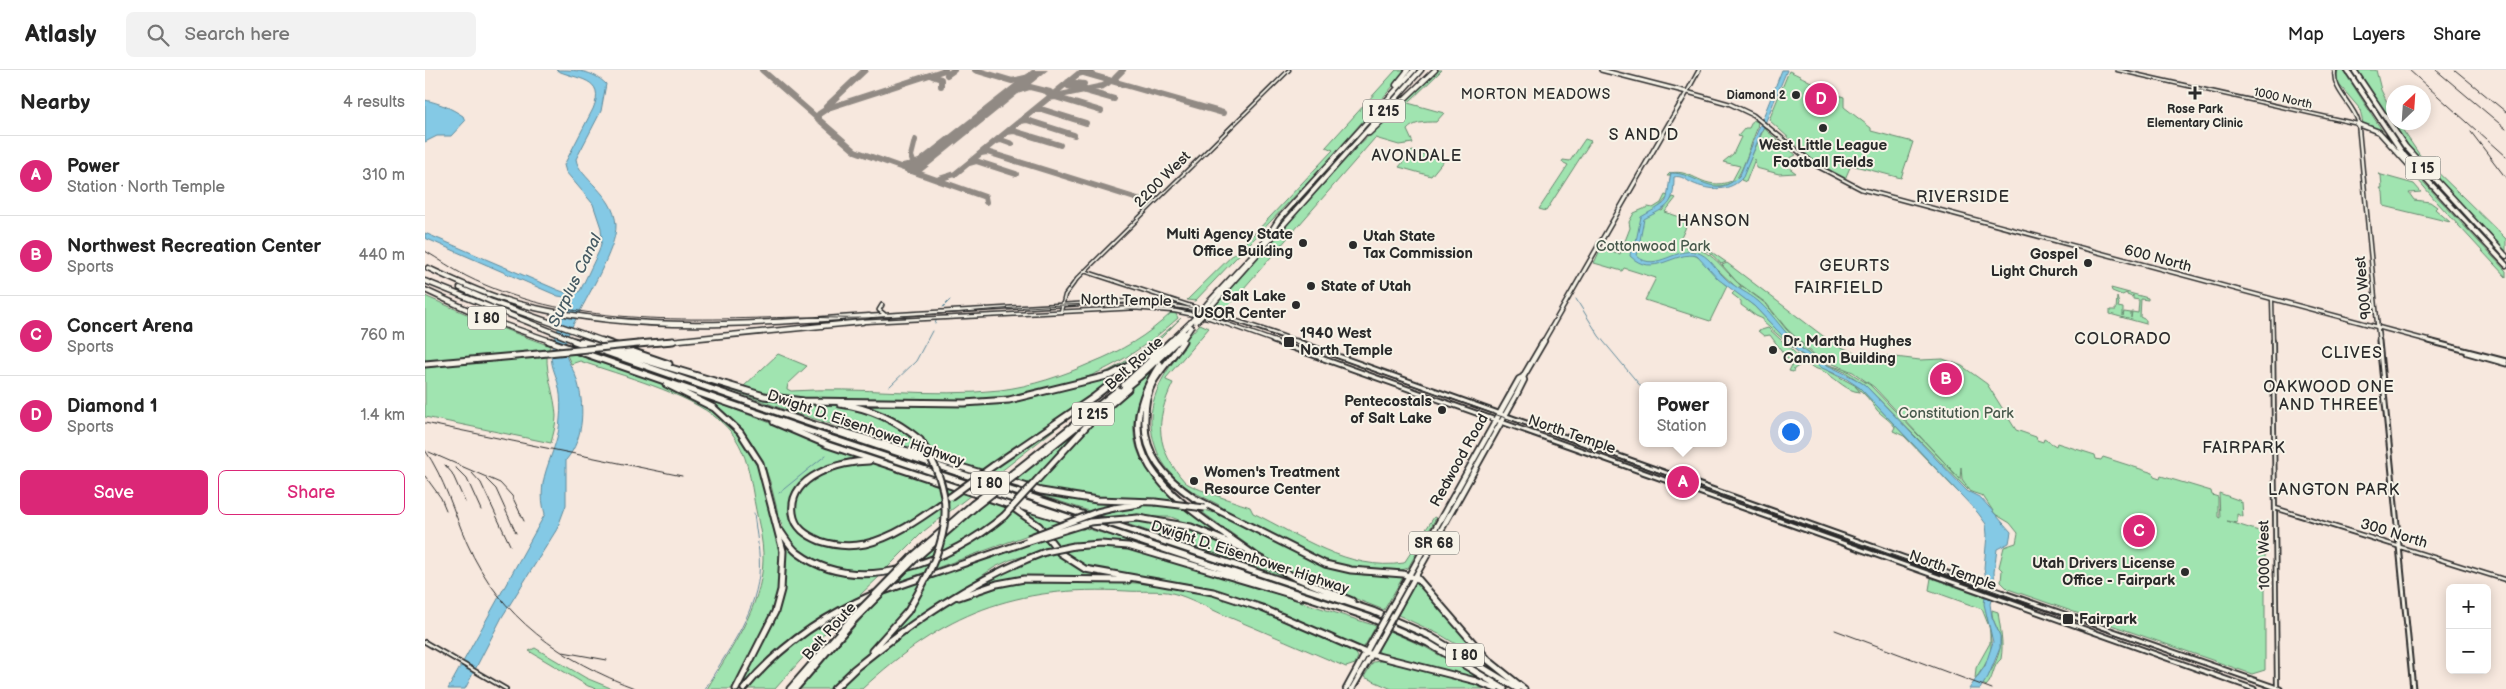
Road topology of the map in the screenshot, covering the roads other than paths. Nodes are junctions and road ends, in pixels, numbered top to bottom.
1 (1289, 70) edge
2 (1408, 70) edge
3 (1414, 70) edge
4 (1421, 70) edge
5 (1435, 70) edge
6 (1601, 70) edge
7 (1699, 70) edge
8 (2117, 70) edge
9 (2335, 70) edge
10 (2347, 70) edge
11 (2354, 70) edge
12 (1687, 92) junction
13 (2359, 124) junction
14 (1344, 148) junction
15 (1348, 153) junction
16 (2454, 211) junction
17 (2506, 256) edge
18 (2505, 264) edge
19 (426, 267) edge
20 (1084, 271) junction
21 (425, 280) edge
22 (425, 291) edge
23 (2273, 300) junction
24 (1210, 304) junction
25 (882, 305) dead end
26 (1062, 305) junction
27 (1197, 308) junction
28 (1061, 311) junction
29 (887, 315) junction
30 (869, 316) joint
31 (862, 322) joint
32 (1193, 324) junction
33 (2379, 329) junction
34 (571, 339) junction
35 (1183, 340) junction
36 (1170, 344) junction
37 (1143, 359) junction
38 (2506, 363) edge
39 (425, 364) edge
40 (1152, 364) junction
41 (638, 372) junction
42 (705, 377) junction
43 (1523, 377) junction
44 (802, 401) junction
45 (743, 408) junction
46 (1500, 413) junction
47 (1505, 415) junction
48 (1496, 419) junction
49 (803, 420) junction
50 (1501, 421) junction
51 (889, 466) junction
52 (1014, 474) junction
53 (973, 493) junction
54 (1154, 502) junction
55 (2275, 508) junction
56 (1233, 518) junction
57 (776, 522) junction
58 (1029, 539) junction
59 (2399, 547) junction
60 (1166, 549) junction
61 (1257, 557) junction
62 (1412, 576) junction
63 (2506, 580) edge
64 (1152, 581) junction
65 (948, 601) junction
66 (1368, 617) junction
67 (853, 619) junction
68 (1409, 626) junction
69 (1378, 637) junction
70 (425, 642) edge
71 (1369, 654) junction
72 (1364, 663) junction
73 (853, 670) junction
74 (506, 689) edge
75 (736, 689) edge
76 (744, 689) edge
77 (790, 689) edge
78 (795, 689) edge
79 (834, 689) edge
80 (1346, 689) edge
81 (1353, 689) edge
82 (1496, 689) edge
83 (1504, 689) edge
84 (1519, 689) edge
85 (1524, 689) edge
86 (2255, 689) edge
87 (2278, 689) edge
88 (2413, 689) edge

1 - 20 street, 2200 West
2 - 14 highway
3 - 14 highway, Belt Route / I 215
4 - 15 highway, Belt Route / I 215
5 - 15 highway
6 - 12 main road
7 - 12 main road, Redwood Road / SR 68
8 - 13 street, 1000 North
9 - 13 main road, 900 West
10 - 16 highway, I 15
11 - 17 highway, I 15
12 - 23 main road, 600 North
12 - 43 main road, Redwood Road / SR 68
13 - 16 highway
13 - 33 main road, 900 West
14 - 24 highway, Belt Route / I 215
15 - 24 highway, Belt Route / I 215
16 - 18 highway, I 15
19 - 30 highway
19 - 42 highway
20 - 26 street, 2200 West
20 - 27 street, North Temple
21 - 34 highway, Dwight D. Eisenhower Highway / I 80
22 - 41 highway, Dwight D. Eisenhower Highway / I 80
23 - 33 main road, 600 North
23 - 55 street, 1000 West
24 - 32 highway, Belt Route / I 215, bridge
25 - 29 main road
26 - 27 main road, North Temple
26 - 28 street, 2200 West
26 - 29 main road, North Temple
27 - 46 main road, North Temple
28 - 31 main road, North Temple
28 - 48 main road, North Temple
29 - 30 main road, North Temple
31 - 39 highway, bridge
32 - 35 highway
32 - 36 highway, Belt Route / I 215
32 - 40 highway, Belt Route / I 215
33 - 38 main road, 600 North
33 - 59 main road, 900 West
34 - 42 highway
34 - 49 highway, Dwight D. Eisenhower Highway / I 80
35 - 56 highway
35 - 61 highway
36 - 37 highway
36 - 52 highway, Belt Route / I 215
37 - 44 highway
37 - 51 highway, bridge
40 - 52 highway, Belt Route / I 215
40 - 57 highway, bridge
41 - 45 highway, Dwight D. Eisenhower Highway / I 80
41 - 57 highway
42 - 44 highway
43 - 46 main road, Redwood Road / SR 68
43 - 47 main road, Redwood Road / SR 68
44 - 73 highway, bridge
45 - 51 highway
45 - 60 highway, Dwight D. Eisenhower Highway / I 80
46 - 47 main road, North Temple
46 - 48 main road, Redwood Road / SR 68
47 - 50 main road, Redwood Road / SR 68
47 - 87 main road, North Temple
48 - 50 main road, North Temple
48 - 62 main road, Redwood Road / SR 68
49 - 54 highway
49 - 68 highway, Dwight D. Eisenhower Highway / I 80
50 - 62 main road, Redwood Road / SR 68
50 - 86 main road, North Temple
51 - 53 highway
52 - 67 highway, Belt Route / I 215, bridge
53 - 60 highway
53 - 64 highway
54 - 56 highway, bridge
54 - 58 highway, bridge
55 - 59 street, 300 North
55 - 87 street, 1000 West
56 - 62 highway
57 - 75 highway
58 - 61 highway, bridge
58 - 76 highway
59 - 63 street, 300 North
59 - 88 main road, 900 West
60 - 66 highway, Dwight D. Eisenhower Highway / I 80
61 - 68 highway
62 - 69 main road, Redwood Road / SR 68, bridge
62 - 69 main road, Redwood Road / SR 68, bridge
62 - 85 highway
64 - 65 highway
64 - 71 highway
65 - 66 highway, bridge
65 - 73 highway
66 - 83 highway, Dwight D. Eisenhower Highway / I 80
67 - 77 highway, Belt Route / I 215
67 - 78 highway, Belt Route / I 215
68 - 84 highway, Dwight D. Eisenhower Highway / I 80
69 - 71 main road, Redwood Road / SR 68
70 - 74 street
71 - 72 main road, Redwood Road / SR 68
71 - 82 highway
72 - 80 main road, Redwood Road / SR 68
72 - 81 main road, Redwood Road / SR 68
73 - 79 highway

